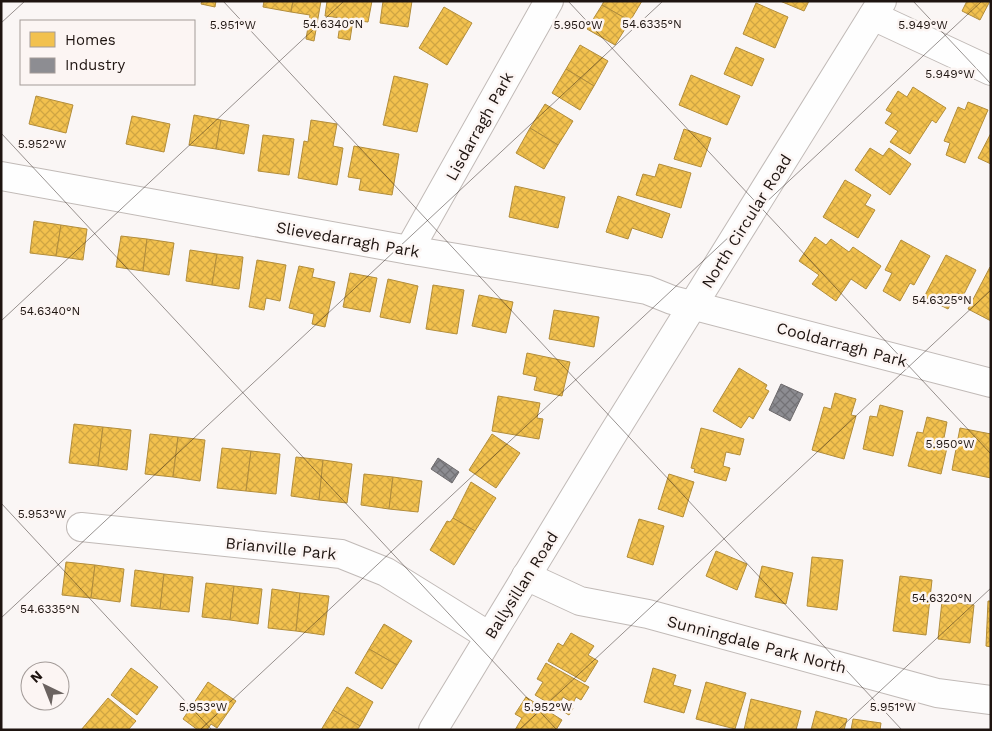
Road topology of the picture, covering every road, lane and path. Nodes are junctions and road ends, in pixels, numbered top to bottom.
1 (549, 1) edge
2 (878, 9) edge
3 (991, 71) edge
4 (1, 176) edge
5 (409, 250) junction
6 (694, 305) junction
7 (991, 383) edge
8 (609, 440) joint
9 (81, 527) dead end
10 (526, 576) junction
11 (489, 636) junction
12 (991, 700) edge
13 (433, 730) edge

1 - 5 main road, Lisdarragh Park
2 - 3 main road
2 - 6 main road, North Circular Road
4 - 5 main road, Slievedarragh Park
5 - 6 main road, Slievedarragh Park
6 - 7 main road, Cooldarragh Park
6 - 8 main road, North Circular Road
8 - 10 main road, Ballysillan Road
9 - 11 main road, Brianville Park
10 - 11 main road, Ballysillan Road
10 - 12 main road, Sunningdale Park North
11 - 13 main road, Ballysillan Road

